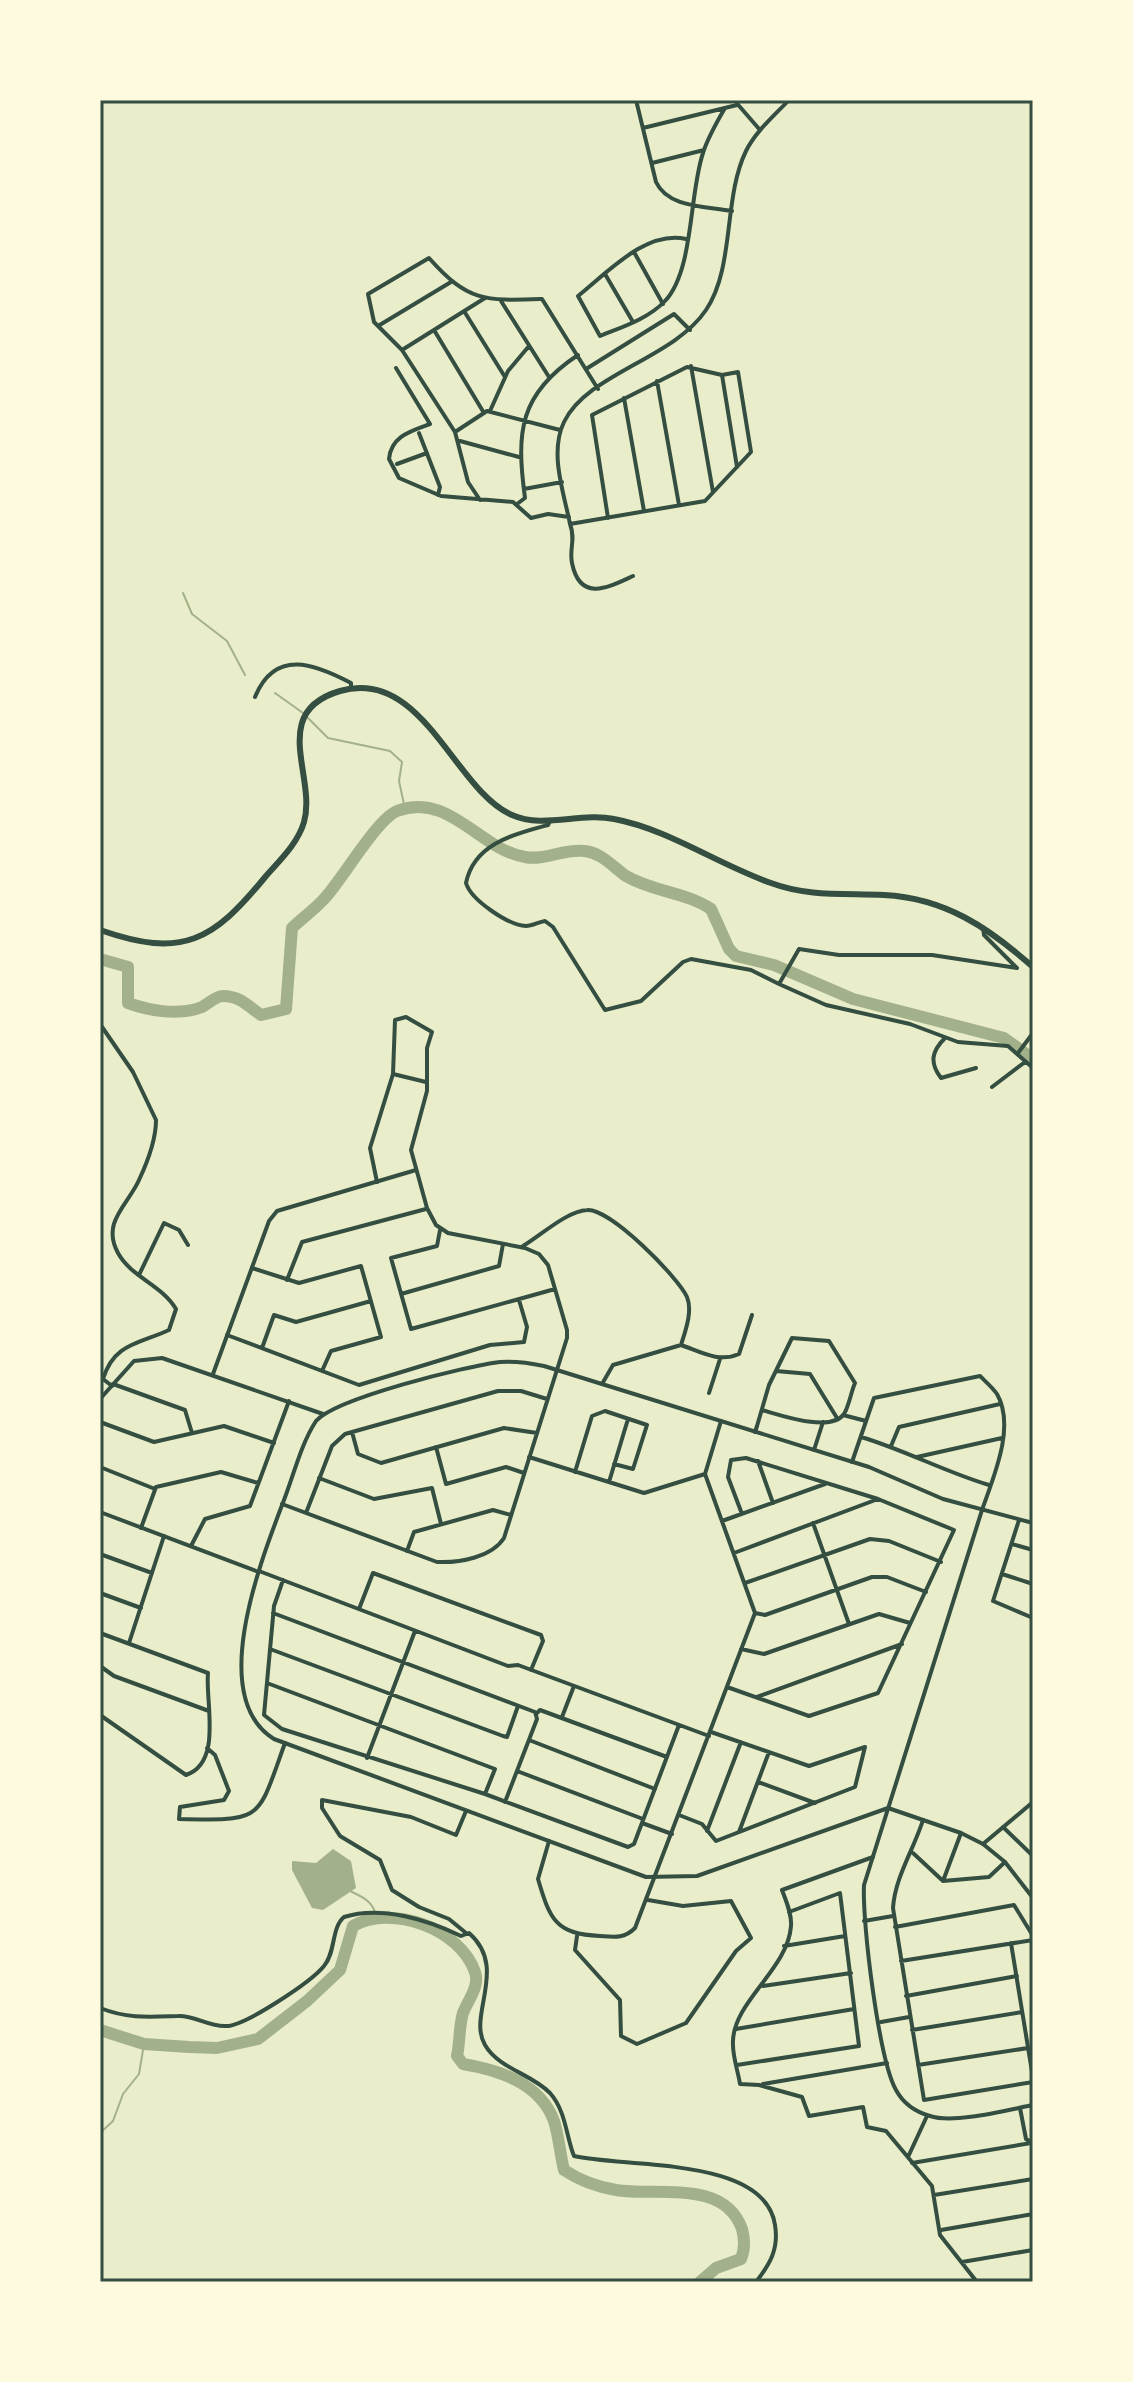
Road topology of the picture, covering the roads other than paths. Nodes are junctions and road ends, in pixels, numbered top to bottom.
1 (636, 100) edge
2 (789, 100) edge
3 (736, 102) edge
4 (725, 108) junction
5 (643, 128) junction
6 (760, 130) junction
7 (704, 150) junction
8 (652, 163) junction
9 (693, 204) junction
10 (732, 211) junction
11 (686, 239) junction
12 (634, 252) junction
13 (605, 274) junction
14 (451, 282) junction
15 (485, 298) junction
16 (501, 301) junction
17 (663, 304) junction
18 (464, 311) junction
19 (633, 322) junction
20 (378, 326) junction
21 (434, 330) junction
22 (690, 330) junction
23 (529, 346) junction
24 (402, 350) junction
25 (578, 355) junction
26 (691, 366) junction
27 (396, 368) dead end
28 (586, 369) junction
29 (722, 375) junction
30 (505, 377) junction
31 (549, 377) junction
32 (657, 381) junction
33 (598, 389) junction
34 (624, 398) junction
35 (487, 412) junction
36 (523, 420) junction
37 (561, 430) junction
38 (455, 432) junction
39 (419, 433) dead end
40 (460, 441) junction
41 (427, 453) junction
42 (519, 457) junction
43 (397, 464) dead end
44 (737, 467) junction
45 (562, 482) junction
46 (524, 489) junction
47 (713, 492) junction
48 (438, 495) junction
49 (480, 500) junction
50 (517, 504) junction
51 (679, 505) junction
52 (644, 511) junction
53 (569, 517) junction
54 (608, 518) junction
55 (570, 524) junction
56 (633, 576) dead end
57 (347, 690) junction
58 (255, 697) dead end
59 (551, 820) junction
60 (983, 926) junction
61 (100, 930) edge
62 (1033, 967) edge
63 (780, 983) junction
64 (100, 1024) edge
65 (1033, 1033) edge
66 (945, 1038) junction
67 (1019, 1052) junction
68 (1026, 1061) junction
69 (976, 1068) dead end
70 (1033, 1068) edge
71 (393, 1074) junction
72 (427, 1083) junction
73 (992, 1087) dead end
74 (416, 1170) junction
75 (377, 1182) junction
76 (427, 1208) junction
77 (441, 1230) junction
78 (503, 1244) junction
79 (188, 1245) dead end
80 (521, 1247) junction
81 (252, 1268) junction
82 (139, 1275) junction
83 (287, 1280) junction
84 (555, 1289) junction
85 (401, 1294) junction
86 (519, 1300) junction
87 (371, 1301) junction
88 (752, 1315) dead end
89 (227, 1335) junction
90 (681, 1345) junction
91 (262, 1348) junction
92 (720, 1359) junction
93 (322, 1371) junction
94 (776, 1371) junction
95 (213, 1374) junction
96 (602, 1384) junction
97 (112, 1385) junction
98 (709, 1393) dead end
99 (100, 1399) edge
100 (547, 1399) junction
101 (289, 1401) junction
102 (1000, 1404) junction
103 (762, 1410) junction
104 (323, 1414) junction
105 (840, 1417) junction
106 (628, 1419) junction
107 (721, 1421) junction
108 (823, 1421) junction
109 (866, 1421) junction
110 (100, 1422) edge
111 (352, 1432) junction
112 (755, 1432) junction
113 (192, 1433) junction
114 (537, 1433) junction
115 (861, 1437) junction
116 (1003, 1438) junction
117 (274, 1443) junction
118 (891, 1446) junction
119 (436, 1447) junction
120 (814, 1450) junction
121 (529, 1457) junction
122 (915, 1457) junction
123 (758, 1461) junction
124 (852, 1462) junction
125 (614, 1464) junction
126 (100, 1467) edge
127 (575, 1472) junction
128 (524, 1473) junction
129 (705, 1474) junction
130 (319, 1478) junction
131 (609, 1482) junction
132 (828, 1483) junction
133 (259, 1484) junction
134 (990, 1486) junction
135 (155, 1489) junction
136 (878, 1499) junction
137 (773, 1503) junction
138 (282, 1504) junction
139 (982, 1510) junction
140 (100, 1512) edge
141 (306, 1513) junction
142 (742, 1514) junction
143 (511, 1515) junction
144 (1019, 1520) junction
145 (722, 1521) junction
146 (813, 1523) junction
147 (1033, 1523) edge
148 (441, 1524) junction
149 (141, 1528) junction
150 (164, 1536) junction
151 (1012, 1544) junction
152 (191, 1547) junction
153 (1033, 1550) edge
154 (407, 1551) junction
155 (734, 1553) junction
156 (100, 1554) edge
157 (824, 1555) junction
158 (941, 1562) junction
159 (256, 1571) junction
160 (152, 1573) junction
161 (1002, 1574) junction
162 (283, 1580) junction
163 (745, 1583) junction
164 (1033, 1584) edge
165 (836, 1589) junction
166 (926, 1592) junction
167 (100, 1593) edge
168 (141, 1608) junction
169 (359, 1609) junction
170 (273, 1613) junction
171 (755, 1613) junction
172 (1033, 1618) edge
173 (910, 1623) junction
174 (849, 1624) junction
175 (415, 1631) junction
176 (100, 1633) edge
177 (129, 1643) junction
178 (902, 1644) junction
179 (270, 1649) junction
180 (741, 1649) junction
181 (403, 1663) junction
182 (100, 1666) edge
183 (531, 1670) junction
184 (267, 1683) junction
185 (574, 1686) junction
186 (727, 1687) junction
187 (391, 1694) junction
188 (755, 1698) junction
189 (518, 1706) junction
190 (209, 1711) junction
191 (536, 1714) junction
192 (100, 1715) edge
193 (562, 1718) junction
194 (379, 1725) junction
195 (679, 1725) junction
196 (710, 1734) junction
197 (529, 1740) junction
198 (741, 1742) junction
199 (285, 1743) junction
200 (207, 1748) junction
201 (769, 1752) junction
202 (667, 1757) junction
203 (367, 1758) junction
204 (517, 1771) junction
205 (758, 1782) junction
206 (655, 1789) junction
207 (485, 1794) junction
208 (505, 1802) junction
209 (1033, 1802) edge
210 (815, 1803) junction
211 (888, 1808) junction
212 (466, 1811) junction
213 (679, 1815) junction
214 (923, 1820) junction
215 (643, 1821) junction
216 (1003, 1827) junction
217 (707, 1831) junction
218 (739, 1832) junction
219 (961, 1833) junction
220 (672, 1834) junction
221 (549, 1841) junction
222 (983, 1844) junction
223 (1031, 1848) edge
224 (913, 1853) junction
225 (1033, 1856) edge
226 (873, 1857) junction
227 (1005, 1862) junction
228 (943, 1881) junction
229 (649, 1898) junction
230 (1033, 1898) edge
231 (789, 1912) junction
232 (893, 1916) junction
233 (864, 1921) junction
234 (895, 1927) junction
235 (467, 1934) junction
236 (577, 1935) junction
237 (845, 1936) junction
238 (1033, 1938) edge
239 (1011, 1943) junction
240 (784, 1946) junction
241 (900, 1961) junction
242 (851, 1973) junction
243 (1017, 1976) junction
244 (763, 1986) junction
245 (906, 1996) junction
246 (100, 2008) edge
247 (854, 2009) junction
248 (1022, 2012) junction
249 (909, 2017) junction
250 (881, 2022) junction
251 (736, 2029) junction
252 (912, 2030) junction
253 (1028, 2048) junction
254 (887, 2063) junction
255 (737, 2065) junction
256 (918, 2065) junction
257 (1032, 2065) edge
258 (1033, 2080) edge
259 (759, 2085) junction
260 (1033, 2105) edge
261 (1020, 2108) junction
262 (927, 2116) junction
263 (1032, 2143) edge
264 (910, 2160) junction
265 (1033, 2179) edge
266 (934, 2195) junction
267 (1033, 2214) edge
268 (940, 2230) junction
269 (1033, 2250) edge
270 (962, 2262) junction
271 (756, 2282) edge
272 (977, 2282) edge

1 - 5 street
2 - 6 street
3 - 4 street
3 - 6 street
4 - 5 street
4 - 7 street
5 - 8 street
6 - 10 street
7 - 8 street
7 - 9 street
8 - 9 street
9 - 10 street
9 - 11 street
10 - 22 street
11 - 12 street
11 - 17 street
12 - 13 street
12 - 17 street
13 - 19 street
13 - 19 street
14 - 15 street
14 - 20 street
14 - 20 street
15 - 16 street
15 - 18 street
16 - 23 street
16 - 25 street
17 - 19 street
18 - 21 street
18 - 30 street
20 - 24 street
21 - 24 street
21 - 35 street
22 - 28 street
22 - 33 street
23 - 30 street
23 - 31 street
24 - 38 street
25 - 28 street
25 - 31 street
26 - 29 street
26 - 32 street
26 - 47 street
27 - 48 street
28 - 33 street
29 - 44 street
29 - 44 street
30 - 35 street
31 - 36 street
32 - 34 street
32 - 51 street
33 - 37 street
34 - 52 street
34 - 54 street
35 - 36 street
35 - 38 street
36 - 37 street
36 - 42 street
37 - 45 street
38 - 40 street
39 - 41 street
40 - 42 street
40 - 49 street
41 - 43 street
41 - 48 street
42 - 46 street
44 - 47 street
45 - 46 street
45 - 53 street
46 - 50 street
47 - 51 street
48 - 49 street
49 - 50 street
50 - 53 street
51 - 52 street
52 - 54 street
53 - 55 street
54 - 55 street
55 - 56 street
57 - 58 street
57 - 59 main road
57 - 61 main road
59 - 60 main road
59 - 63 street
60 - 62 main road
60 - 63 street
63 - 66 street
64 - 82 street
65 - 67 street
66 - 67 street
66 - 69 street
67 - 68 street
68 - 70 street
68 - 73 street
71 - 72 street
71 - 72 street
71 - 75 street
72 - 74 street
74 - 75 street
74 - 76 street
75 - 81 street
76 - 77 street
76 - 83 street
77 - 78 street
77 - 85 street
78 - 80 street
78 - 85 street
79 - 82 street
80 - 84 street
80 - 90 street
81 - 83 street
81 - 89 street
82 - 97 street
83 - 87 street
84 - 86 street
84 - 100 street
85 - 86 street
86 - 93 street
87 - 91 street
87 - 93 street
88 - 92 street
89 - 91 street
89 - 95 street
90 - 92 street
90 - 96 street
91 - 93 street
92 - 98 street
94 - 103 street
94 - 105 street
94 - 105 street
95 - 97 street
95 - 101 street
96 - 104 street
96 - 107 street
97 - 99 street
97 - 113 street
100 - 111 street
100 - 114 street
101 - 104 street
101 - 117 street
102 - 109 street
102 - 116 street
102 - 118 street
103 - 108 street
103 - 112 street
104 - 138 street
105 - 108 street
105 - 109 street
106 - 125 street
106 - 125 street
106 - 127 street
107 - 112 street
107 - 129 street
108 - 120 street
109 - 115 street
110 - 113 street
111 - 119 street
111 - 130 street
112 - 120 street
113 - 117 street
114 - 119 street
114 - 121 street
115 - 118 street
115 - 124 street
116 - 122 street
116 - 134 street
117 - 133 street
118 - 122 street
119 - 128 street
120 - 124 street
121 - 127 street
121 - 128 street
122 - 134 street
123 - 132 street
123 - 137 street
123 - 142 street
124 - 139 street
125 - 131 street
126 - 135 street
127 - 131 street
128 - 143 street
129 - 131 street
129 - 145 street
130 - 141 street
130 - 148 street
132 - 136 street
132 - 137 street
133 - 135 street
133 - 152 street
134 - 139 street
135 - 149 street
136 - 146 street
136 - 158 street
137 - 142 street
138 - 141 street
138 - 159 street
139 - 144 street
139 - 211 street
140 - 149 street
141 - 154 street
142 - 145 street
143 - 148 street
143 - 154 street
144 - 147 street
144 - 151 street
145 - 155 street
146 - 155 street
146 - 157 street
148 - 154 street
149 - 150 street
150 - 152 street
150 - 160 street
151 - 153 street
151 - 161 street
152 - 159 street
155 - 163 street
156 - 160 street
157 - 158 street
157 - 163 street
157 - 165 street
158 - 166 street
159 - 162 street
159 - 199 street
160 - 168 street
161 - 164 street
161 - 172 street
162 - 169 street
162 - 170 street
163 - 171 street
165 - 166 street
165 - 171 street
165 - 174 street
166 - 173 street
167 - 168 street
168 - 177 street
169 - 175 street
169 - 183 street
170 - 179 street
170 - 181 street
171 - 180 street
173 - 174 street
173 - 178 street
174 - 180 street
175 - 181 street
175 - 183 street
176 - 177 street
177 - 190 street
178 - 188 street
178 - 188 street
179 - 184 street
179 - 187 street
180 - 186 street
181 - 187 street
181 - 189 street
182 - 190 street
183 - 185 street
184 - 194 street
184 - 203 street
185 - 193 street
185 - 195 street
186 - 188 street
186 - 196 street
187 - 189 street
187 - 194 street
189 - 191 street
190 - 200 street
191 - 193 street
191 - 197 street
192 - 200 street
193 - 202 street
194 - 203 street
194 - 207 street
195 - 196 street
195 - 202 street
196 - 198 street
196 - 213 street
197 - 204 street
197 - 206 street
198 - 201 street
198 - 217 street
199 - 200 street
199 - 212 street
201 - 205 street
201 - 210 street
202 - 206 street
203 - 207 street
204 - 208 street
204 - 215 street
205 - 210 street
205 - 218 street
206 - 215 street
207 - 208 street
208 - 215 street
209 - 216 street
210 - 218 street
211 - 214 street
211 - 221 street
211 - 226 street
212 - 221 street
212 - 235 street
213 - 217 street
213 - 220 street
214 - 219 street
214 - 224 street
215 - 220 street
216 - 222 street
216 - 223 street
217 - 218 street
219 - 222 street
219 - 228 street
220 - 229 street
221 - 236 street
222 - 227 street
223 - 225 street
224 - 228 street
224 - 232 street
226 - 231 street
226 - 233 street
227 - 228 street
227 - 230 street
229 - 236 street
229 - 236 street
231 - 237 street
231 - 240 street
232 - 233 street
232 - 234 street
233 - 250 street
234 - 238 street
234 - 241 street
235 - 246 street
235 - 271 street
237 - 240 street
237 - 242 street
238 - 239 street
239 - 241 street
239 - 243 street
240 - 244 street
241 - 245 street
242 - 244 street
242 - 247 street
243 - 245 street
243 - 248 street
244 - 251 street
245 - 249 street
247 - 251 street
247 - 255 street
248 - 252 street
248 - 253 street
249 - 250 street
249 - 252 street
250 - 254 street
251 - 255 street
252 - 256 street
253 - 256 street
253 - 257 street
254 - 259 street
254 - 262 street
255 - 259 street
256 - 258 street
257 - 258 street
259 - 264 street
260 - 261 street
261 - 262 street
261 - 263 street
262 - 264 street
263 - 264 street
264 - 266 street
265 - 266 street
266 - 268 street
267 - 268 street
268 - 270 street
269 - 270 street
270 - 272 street

